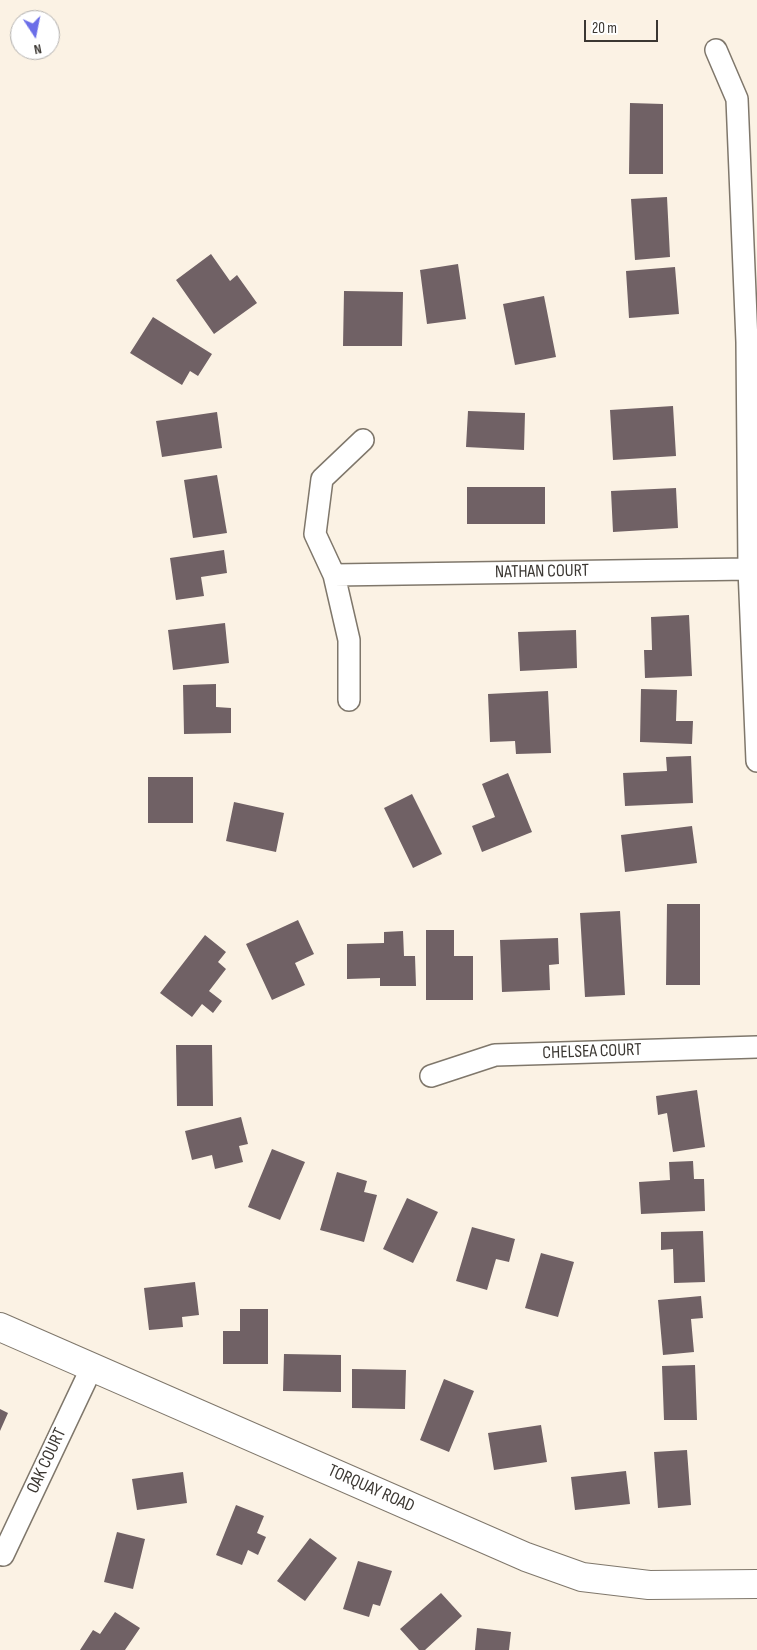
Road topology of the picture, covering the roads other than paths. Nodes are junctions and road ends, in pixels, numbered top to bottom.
1 (716, 50) dead end
2 (752, 342) edge
3 (363, 440) dead end
4 (749, 569) junction
5 (334, 575) junction
6 (349, 700) dead end
7 (757, 761) edge
8 (757, 1047) edge
9 (431, 1076) dead end
10 (0, 1327) edge
11 (92, 1367) junction
12 (3, 1555) dead end
13 (757, 1584) edge

1 - 2 street
2 - 4 street
3 - 5 street
4 - 5 street, NATHAN COURT
4 - 7 street
5 - 6 street
8 - 9 street, CHELSEA COURT
10 - 11 street, TORQUAY ROAD
11 - 12 street, OAK COURT
11 - 13 street, TORQUAY ROAD

